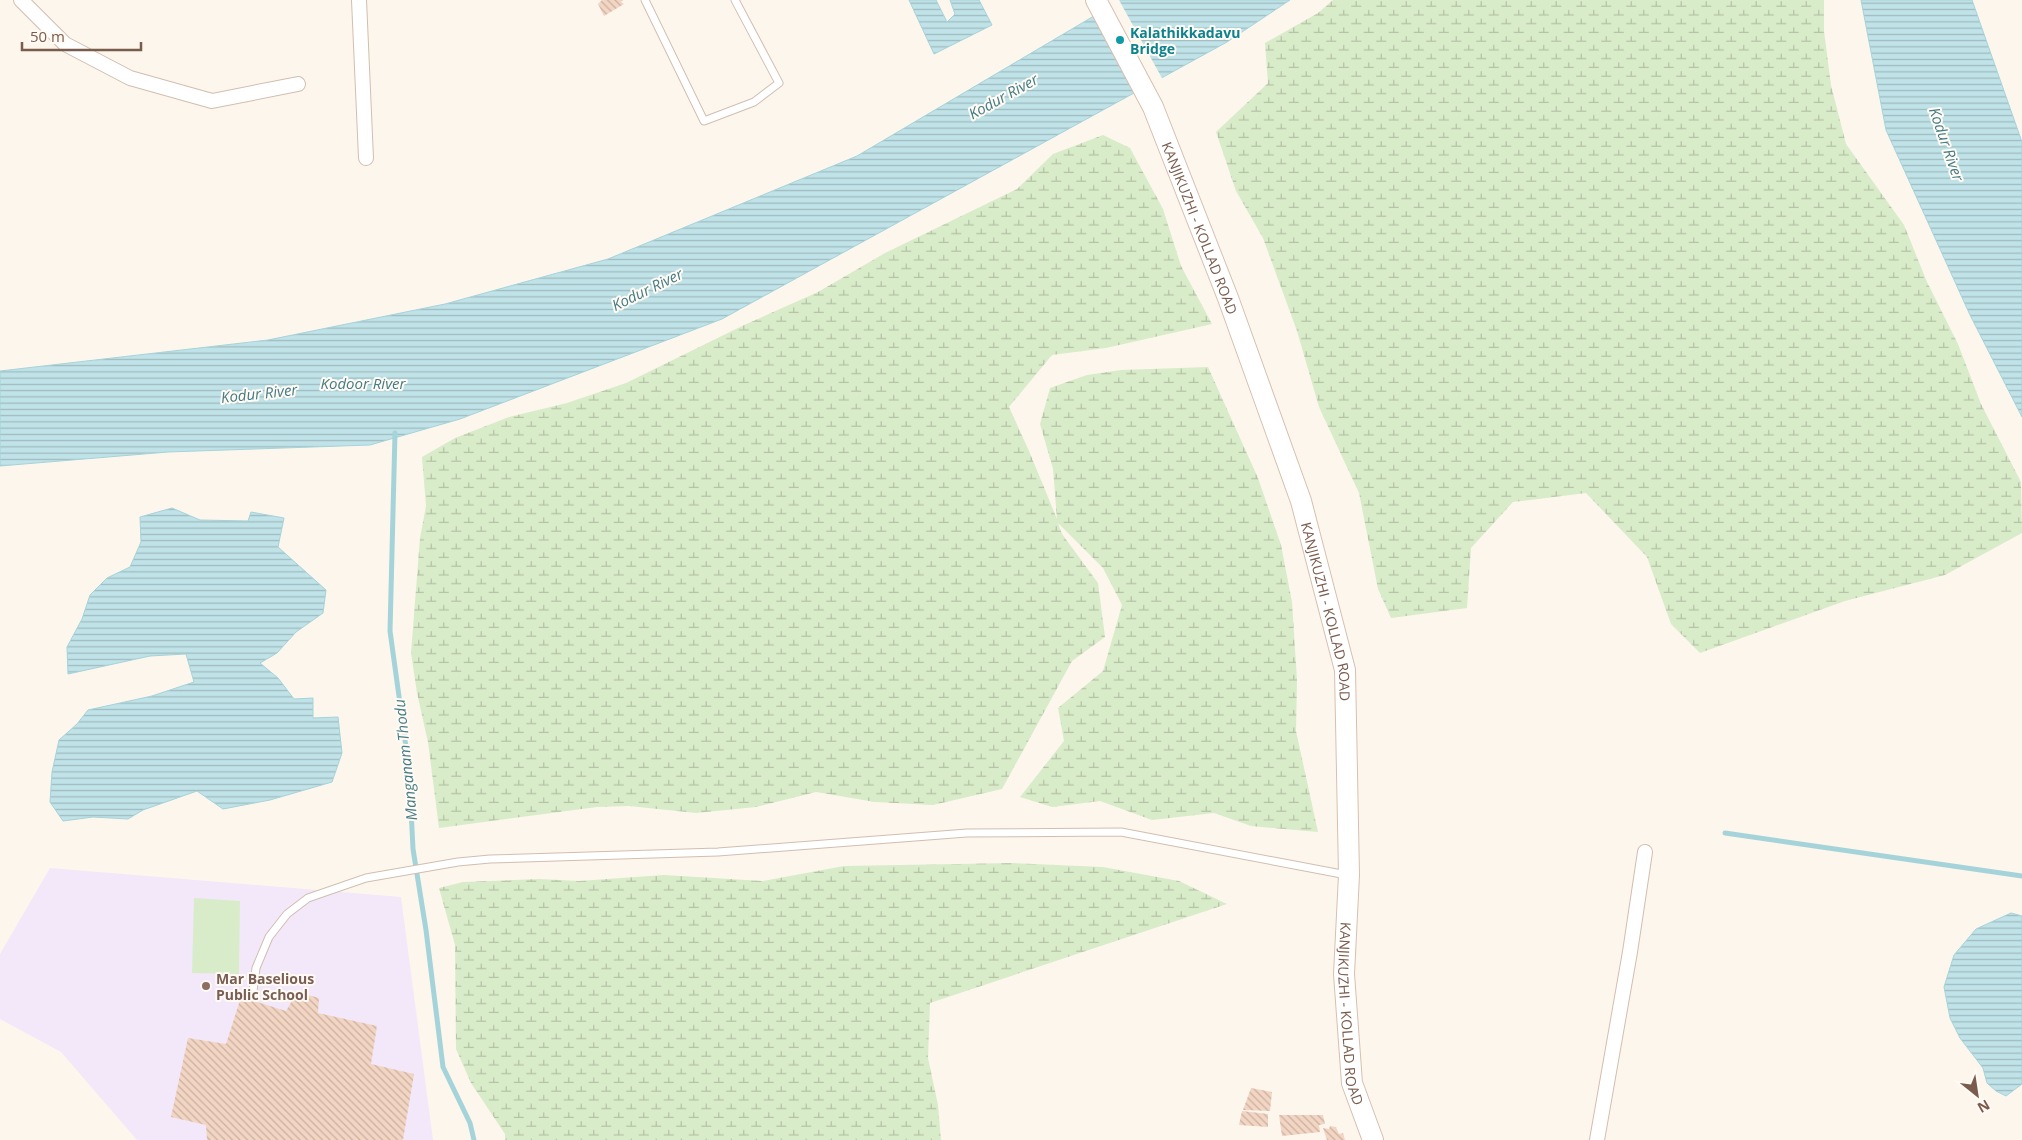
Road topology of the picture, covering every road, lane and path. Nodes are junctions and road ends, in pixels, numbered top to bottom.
1 (21, 0) edge
2 (359, 0) edge
3 (645, 0) edge
4 (735, 0) edge
5 (1096, 0) edge
6 (298, 84) dead end
7 (366, 158) dead end
8 (1645, 852) dead end
9 (1349, 876) junction
10 (253, 990) dead end
11 (1372, 1140) edge
12 (1597, 1140) edge

1 - 6 street
2 - 7 street
3 - 4 lane
5 - 9 main road, KANJIKUZHI - KOLLAD ROAD
8 - 12 street
9 - 10 lane
9 - 11 main road, KANJIKUZHI - KOLLAD ROAD

